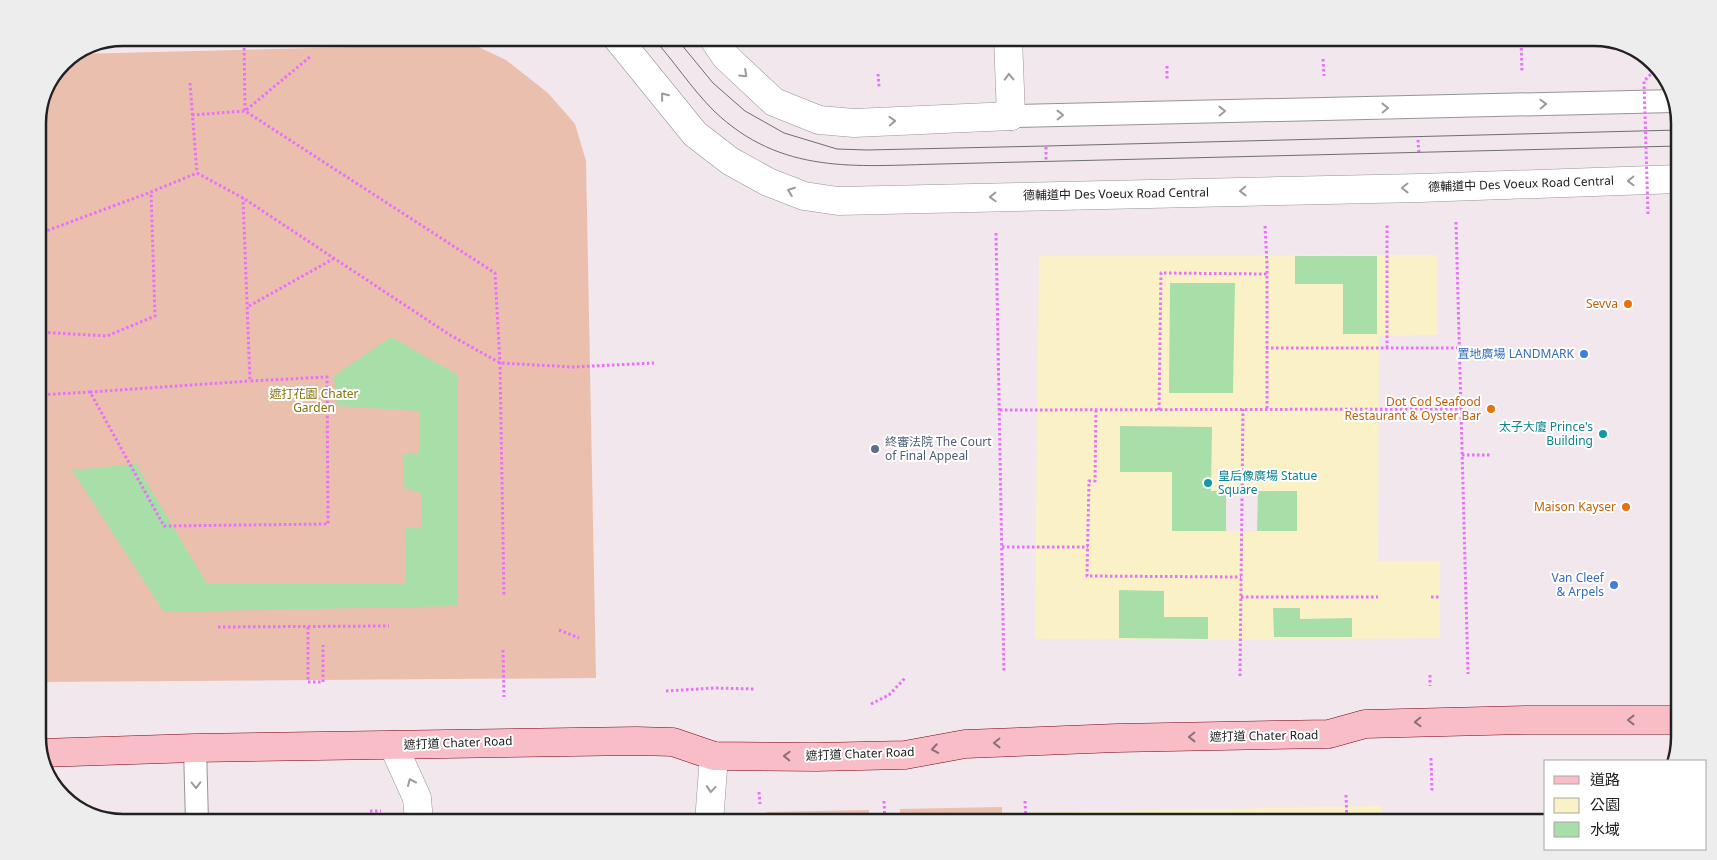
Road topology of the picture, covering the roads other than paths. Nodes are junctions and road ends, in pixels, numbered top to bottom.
1 (624, 46) edge
2 (718, 46) edge
3 (1008, 46) edge
4 (1668, 101) edge
5 (1011, 116) junction
6 (1671, 179) edge
7 (1671, 720) edge
8 (393, 745) junction
9 (195, 748) junction
10 (48, 752) edge
11 (714, 756) junction
12 (197, 814) edge
13 (419, 814) edge
14 (710, 814) edge

6 -> 1 street, 德輔道中 Des Voeux Road Central
2 -> 5 street
5 -> 3 street
5 -> 4 lane
7 -> 11 main road, 遮打道 Chater Road
8 - 9 main road, 遮打道 Chater Road
8 - 11 main road, 遮打道 Chater Road
13 -> 8 street
9 - 10 main road, 遮打道 Chater Road
9 -> 12 lane
11 -> 14 street

